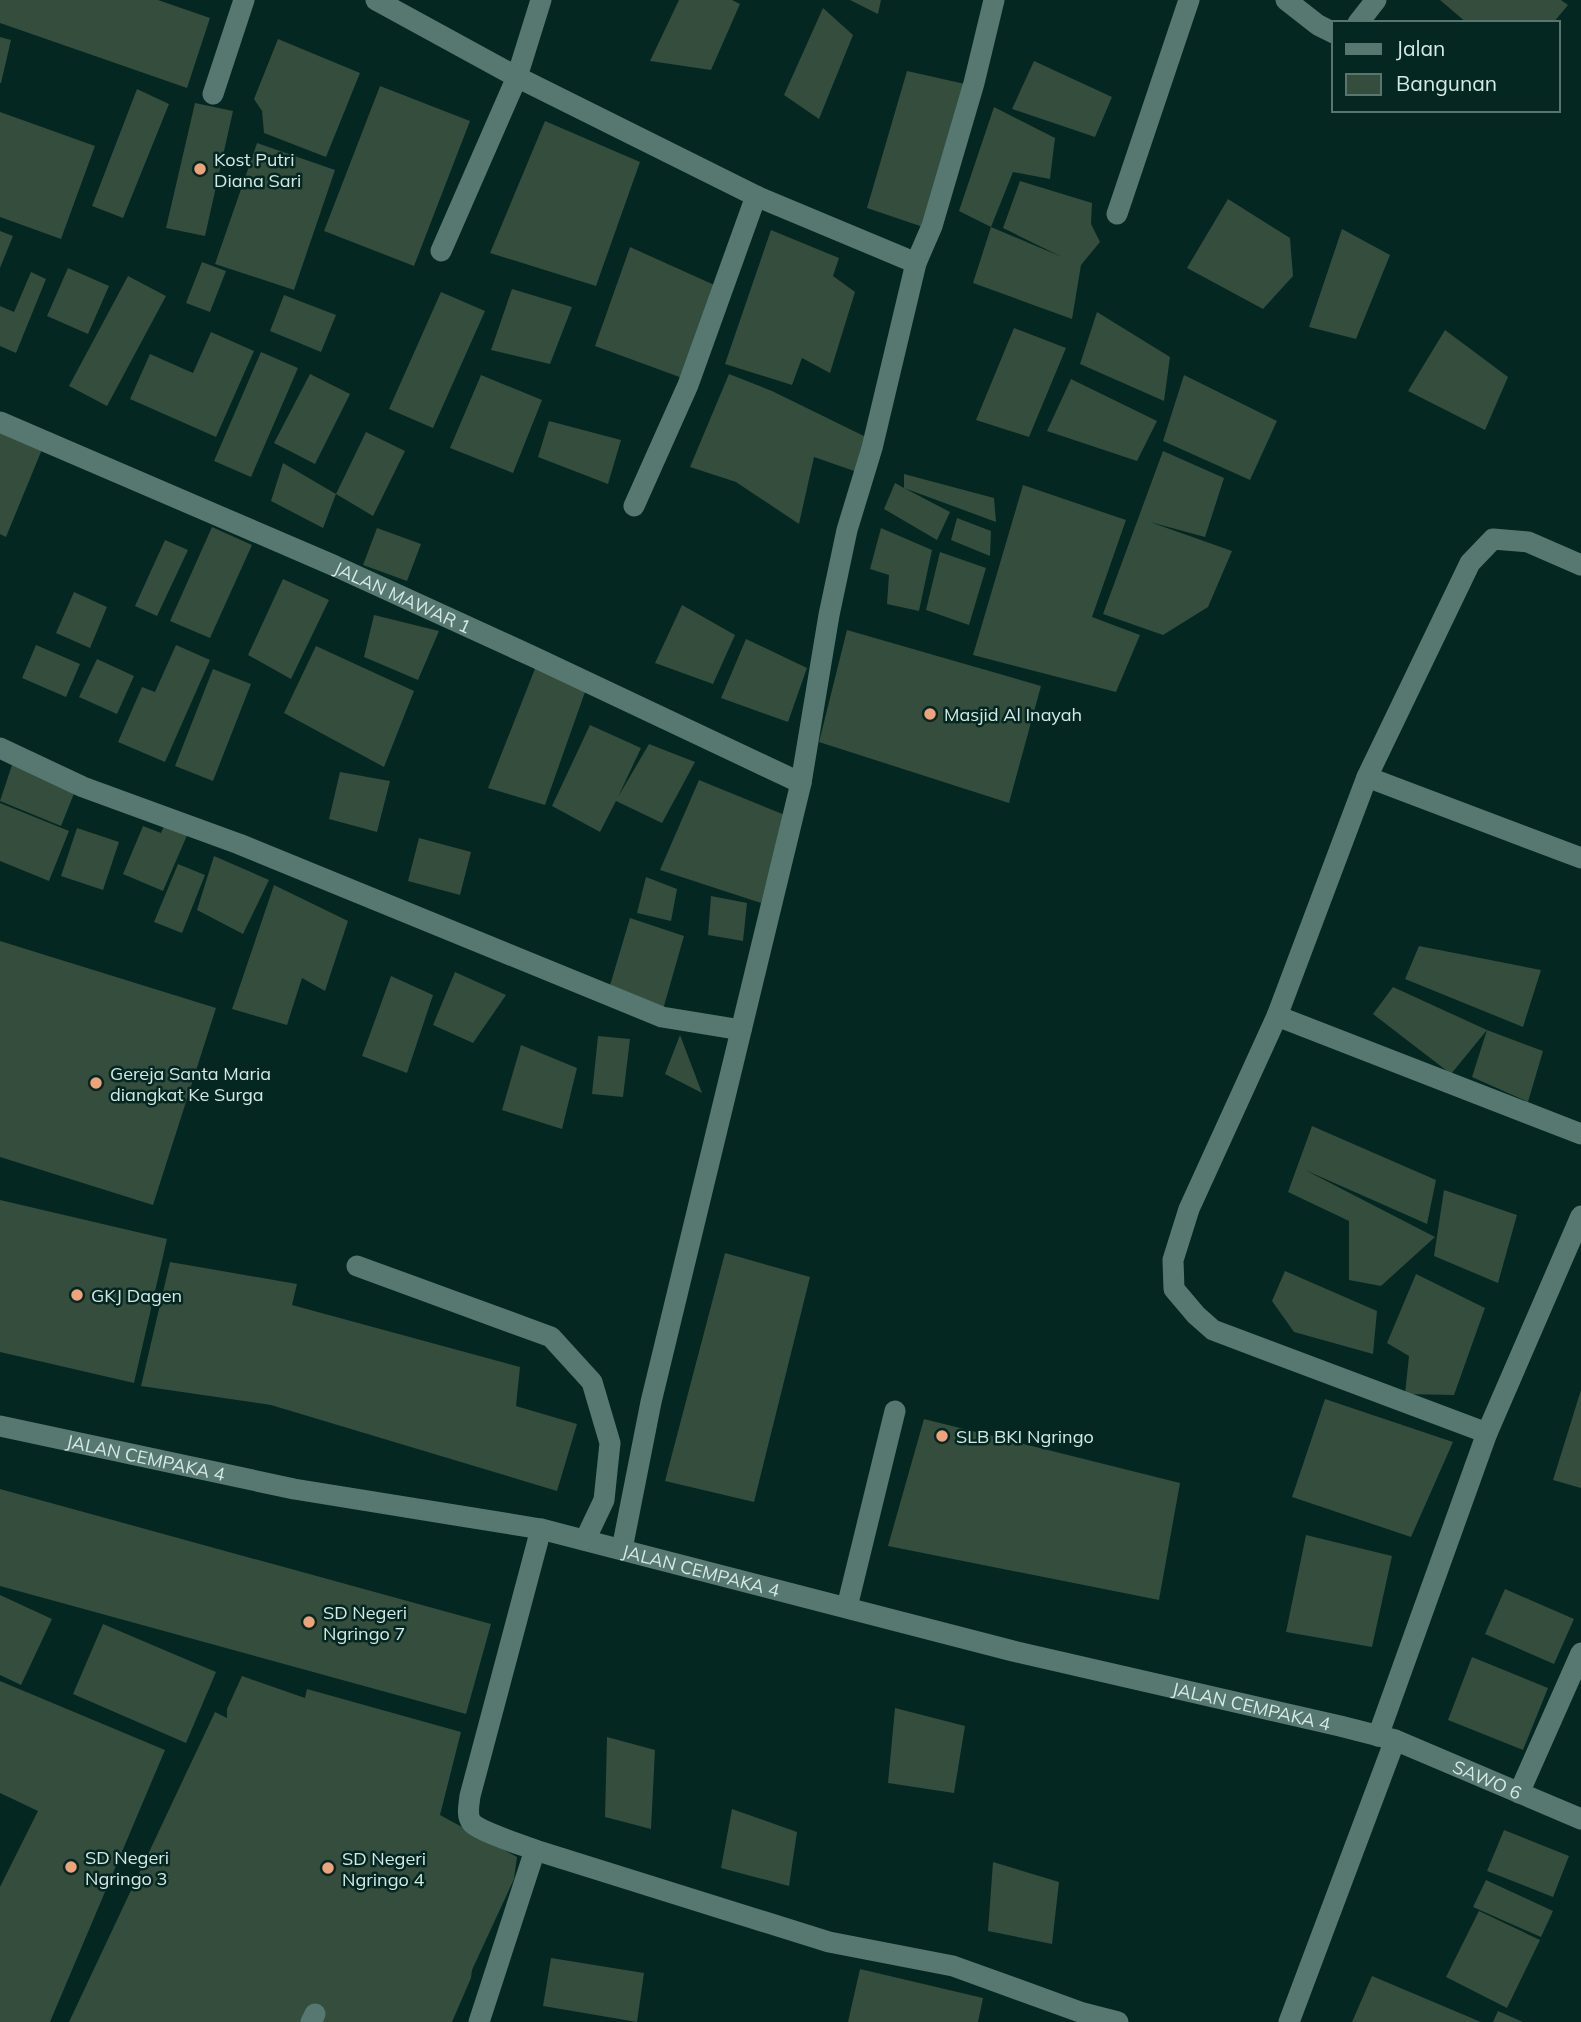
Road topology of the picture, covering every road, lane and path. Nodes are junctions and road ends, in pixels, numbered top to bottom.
1 (244, 0) edge
2 (376, 0) edge
3 (541, 0) edge
4 (994, 0) edge
5 (1189, 0) edge
6 (1286, 0) edge
7 (1376, 0) edge
8 (1359, 21) edge
9 (1332, 32) edge
10 (517, 77) junction
11 (214, 94) dead end
12 (757, 197) junction
13 (1117, 214) dead end
14 (441, 251) dead end
15 (916, 263) junction
16 (0, 422) edge
17 (634, 506) dead end
18 (1581, 565) edge
19 (0, 748) edge
20 (1367, 777) junction
21 (801, 783) junction
22 (1581, 858) edge
23 (1277, 1016) junction
24 (741, 1030) junction
25 (1581, 1133) edge
26 (1581, 1216) edge
27 (357, 1266) dead end
28 (895, 1412) dead end
29 (0, 1426) edge
30 (1487, 1433) junction
31 (541, 1529) junction
32 (585, 1539) junction
33 (622, 1549) junction
34 (847, 1608) junction
35 (1581, 1653) edge
36 (1387, 1738) junction
37 (1519, 1793) junction
38 (1581, 1819) edge
39 (535, 1850) junction
40 (480, 2022) edge
41 (1118, 2022) edge
42 (1289, 2022) edge

1 - 11 street
2 - 10 street
3 - 10 street
4 - 15 street
5 - 13 street
6 - 9 street
7 - 8 street
10 - 12 street
10 - 14 street
12 - 15 street
12 - 17 street
15 - 21 street
16 - 21 street, JALAN MAWAR 1
18 - 20 street
19 - 24 street
20 - 22 street
20 - 23 street
21 - 24 street
23 - 25 street
23 - 30 street
24 - 33 street
26 - 30 street
27 - 32 street
28 - 34 street
29 - 31 street, JALAN CEMPAKA 4
30 - 36 street
31 - 32 street, JALAN CEMPAKA 4
31 - 39 street
32 - 33 street, JALAN CEMPAKA 4
33 - 34 street, JALAN CEMPAKA 4
34 - 36 street, JALAN CEMPAKA 4
35 - 37 street
36 - 37 street, SAWO 6
36 - 42 street
37 - 38 street, SAWO 6
39 - 40 street
39 - 41 street

